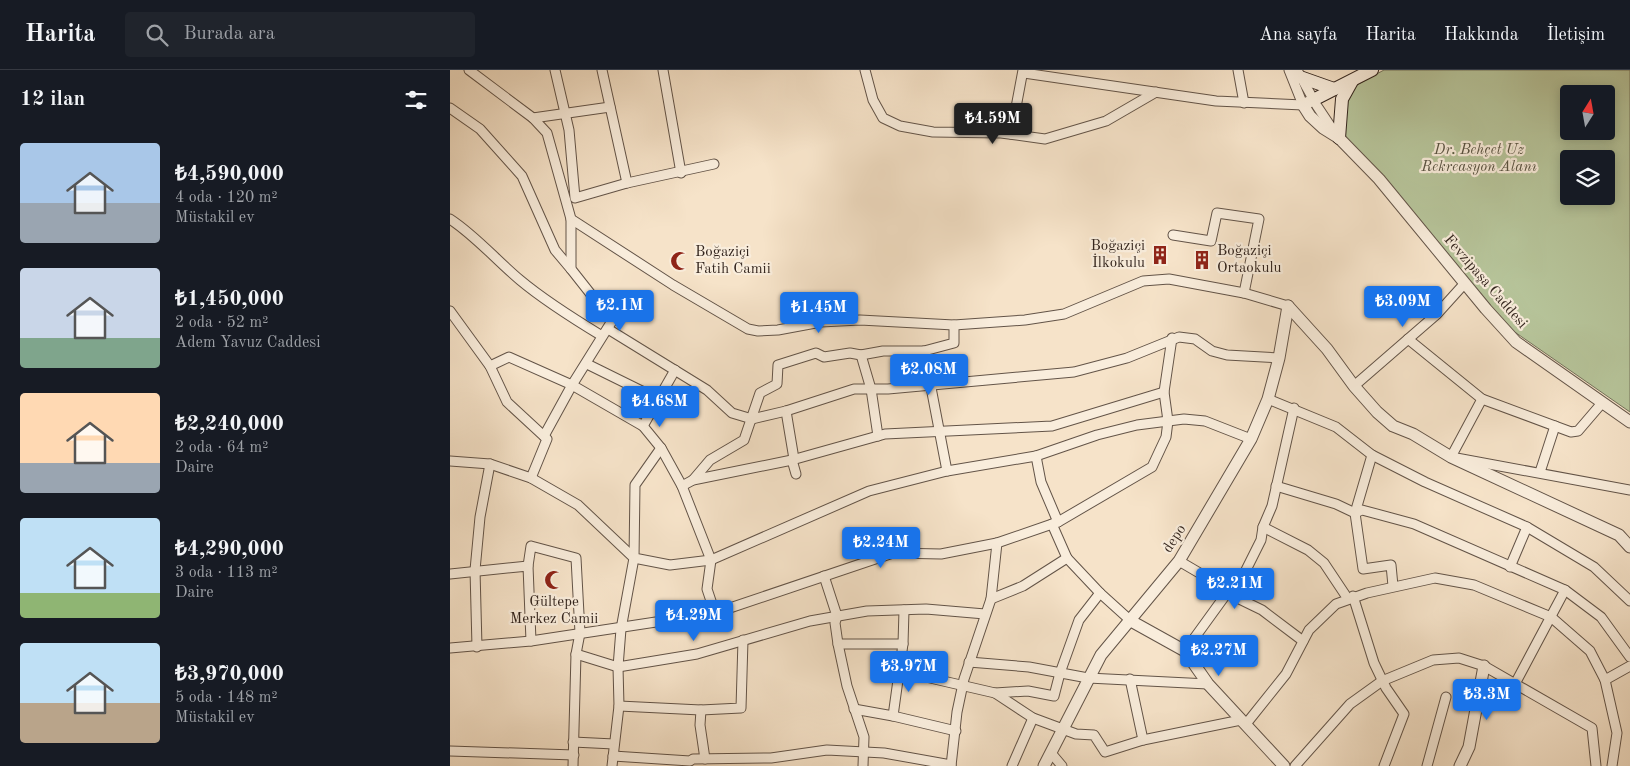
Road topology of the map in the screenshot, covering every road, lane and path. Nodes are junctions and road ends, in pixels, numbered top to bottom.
1 (470, 70) edge
2 (555, 70) edge
3 (602, 70) edge
4 (663, 70) edge
5 (865, 70) edge
6 (1238, 70) edge
7 (1289, 70) edge
8 (1023, 71) edge
9 (1370, 71) edge
10 (1299, 73) edge
11 (1352, 80) junction
12 (1334, 89) junction
13 (1156, 92) junction
14 (1308, 102) junction
15 (1244, 103) junction
16 (610, 107) junction
17 (450, 108) edge
18 (565, 115) junction
19 (533, 118) junction
20 (1012, 134) junction
21 (1339, 138) junction
22 (714, 164) dead end
23 (681, 173) junction
24 (627, 183) junction
25 (450, 219) edge
26 (571, 219) junction
27 (1173, 235) dead end
28 (571, 269) junction
29 (1466, 283) junction
30 (1244, 293) junction
31 (1288, 306) junction
32 (450, 312) edge
33 (954, 326) junction
34 (605, 332) junction
35 (1172, 338) junction
36 (1408, 340) junction
37 (924, 351) junction
38 (861, 355) junction
39 (1279, 358) junction
40 (587, 364) junction
41 (490, 366) junction
42 (675, 370) junction
43 (930, 384) junction
44 (572, 385) junction
45 (1354, 386) junction
46 (871, 389) junction
47 (1164, 392) junction
48 (658, 399) junction
49 (1268, 399) junction
50 (1482, 399) junction
51 (1602, 403) junction
52 (1294, 408) junction
53 (786, 411) junction
54 (752, 420) junction
55 (1168, 421) junction
56 (1630, 422) edge
57 (643, 426) junction
58 (1556, 426) junction
59 (938, 430) junction
60 (544, 436) junction
61 (878, 436) junction
62 (1251, 439) junction
63 (661, 448) junction
64 (1372, 455) junction
65 (1036, 456) junction
66 (1451, 457) junction
67 (793, 459) junction
68 (450, 461) edge
69 (490, 464) junction
70 (947, 471) junction
71 (1540, 472) junction
72 (796, 474) dead end
73 (531, 478) junction
74 (693, 480) junction
75 (682, 486) junction
76 (1276, 486) junction
77 (1630, 490) edge
78 (1355, 513) junction
79 (1055, 523) junction
80 (1263, 527) junction
81 (1527, 527) junction
82 (997, 543) junction
83 (1630, 547) edge
84 (634, 558) junction
85 (1067, 558) junction
86 (711, 560) junction
87 (1179, 561) junction
88 (528, 566) junction
89 (1510, 567) junction
90 (475, 570) junction
91 (450, 574) edge
92 (824, 576) junction
93 (1393, 586) junction
94 (1565, 590) junction
95 (1100, 593) junction
96 (1227, 593) junction
97 (1350, 598) junction
98 (991, 599) junction
99 (1630, 601) edge
100 (904, 610) junction
101 (715, 613) junction
102 (985, 614) junction
103 (837, 616) junction
104 (1551, 617) junction
105 (1131, 621) junction
106 (621, 628) junction
107 (580, 633) junction
108 (743, 640) junction
109 (530, 641) junction
110 (1303, 641) junction
111 (838, 644) junction
112 (903, 644) junction
113 (477, 647) junction
114 (450, 648) edge
115 (1185, 651) junction
116 (576, 654) junction
117 (1630, 657) edge
118 (970, 662) junction
119 (1484, 666) junction
120 (1630, 666) edge
121 (618, 667) junction
122 (900, 670) junction
123 (1060, 673) junction
124 (1088, 678) junction
125 (1130, 679) junction
126 (1605, 680) junction
127 (1382, 681) junction
128 (1516, 682) junction
129 (963, 684) junction
130 (1208, 684) junction
131 (995, 693) junction
132 (1446, 697) dead end
133 (619, 706) junction
134 (854, 709) junction
135 (701, 710) junction
136 (893, 716) junction
137 (1033, 718) junction
138 (1243, 722) junction
139 (1062, 728) junction
140 (956, 731) junction
141 (1143, 740) junction
142 (573, 742) junction
143 (614, 744) junction
144 (450, 751) edge
145 (864, 751) junction
146 (1051, 753) junction
147 (574, 755) junction
148 (613, 756) junction
149 (705, 759) junction
150 (742, 762) edge
151 (691, 764) edge
152 (951, 765) edge
153 (573, 766) edge
154 (612, 766) edge
155 (863, 766) edge
156 (1012, 766) edge
157 (1044, 766) edge
158 (1062, 766) edge
159 (1284, 766) edge
160 (1295, 766) edge
161 (1384, 766) edge
162 (1427, 766) edge
163 (1460, 766) edge
164 (1596, 766) edge
165 (1612, 766) edge

1 - 19 street
2 - 18 street
3 - 16 street
4 - 23 street
5 - 20 street
6 - 15 street
7 - 14 street
8 - 13 street
8 - 20 street
9 - 11 main road
10 - 12 main road
10 - 14 street
11 - 12 main road
11 - 21 main road
12 - 14 main road
13 - 15 street
13 - 20 street
14 - 15 street
14 - 21 street, Fevzipaşa Caddesi
16 - 18 street
16 - 24 street
17 - 28 street
18 - 19 street
18 - 24 street
19 - 26 street
21 - 29 street, Fevzipaşa Caddesi
22 - 23 street
23 - 24 street
25 - 34 street
26 - 28 street
26 - 33 street
27 - 30 street
28 - 34 street
29 - 36 street
29 - 51 street, Fevzipaşa Caddesi
30 - 31 street
30 - 33 street
31 - 39 street, depo
31 - 45 street
32 - 41 street
33 - 37 street
34 - 40 street
34 - 42 street
35 - 39 street
35 - 43 street
35 - 47 street
36 - 45 street
36 - 50 street
37 - 38 street
37 - 43 street
38 - 46 street
38 - 54 street
39 - 49 street, depo
40 - 44 street
40 - 48 street
41 - 44 street
41 - 60 street
42 - 48 street
42 - 54 street
43 - 46 street
43 - 59 street
44 - 57 street
44 - 60 street
45 - 66 street
46 - 53 street
46 - 61 street
47 - 55 street
47 - 59 street
48 - 57 street
49 - 52 street
49 - 62 street, depo
50 - 58 street
50 - 66 street
51 - 56 street, Fevzipaşa Caddesi
51 - 58 street
52 - 64 street
52 - 76 street
53 - 54 street
53 - 67 street
54 - 74 street
55 - 62 street
55 - 65 street
55 - 79 street
57 - 63 street
58 - 71 street
59 - 61 street
59 - 70 street
60 - 73 street
61 - 67 street
62 - 87 street, depo
63 - 75 street
63 - 84 street
64 - 78 street
64 - 81 street
65 - 70 street
65 - 79 street
66 - 71 street
66 - 83 street
67 - 72 street
67 - 74 street
68 - 69 street
69 - 73 street
69 - 90 street
70 - 86 street
71 - 77 street
73 - 84 street
74 - 75 street
75 - 86 street
76 - 78 street
76 - 80 street
78 - 89 street
78 - 93 street
79 - 82 street
79 - 85 street
80 - 96 street
80 - 97 street
81 - 89 street
81 - 99 street
82 - 92 street
82 - 98 street
84 - 86 street
84 - 106 street
85 - 95 street
85 - 98 street
86 - 101 street
87 - 96 street
87 - 105 street, depo
88 - 90 street
88 - 107 street
88 - 109 street
89 - 94 street
90 - 91 street
90 - 113 street
92 - 101 street
92 - 103 street
93 - 97 street
93 - 104 street
94 - 104 street
94 - 117 street
95 - 105 street
95 - 123 street
96 - 110 street
96 - 115 street
97 - 110 street
97 - 127 street
98 - 102 street
100 - 102 street
100 - 103 street
100 - 112 street
101 - 106 street
102 - 118 street
103 - 108 street
103 - 111 street
104 - 126 street
104 - 128 street
105 - 115 street
105 - 124 street, depo
106 - 107 street
106 - 121 street
107 - 109 street
107 - 116 street
108 - 121 street
108 - 135 street
109 - 113 street
110 - 138 street
111 - 112 street
111 - 134 street
112 - 122 street
113 - 114 street
115 - 130 street
116 - 121 street
116 - 142 street
118 - 123 street
118 - 129 street
119 - 127 street
119 - 128 street
119 - 163 street
120 - 126 street
121 - 133 street
122 - 129 street
122 - 136 street
123 - 124 street
123 - 131 street
124 - 125 street
124 - 139 street, depo
125 - 130 street
125 - 141 street
126 - 165 street
127 - 160 street
127 - 161 street
128 - 164 street
129 - 131 street
129 - 140 street
130 - 138 street
131 - 137 street
132 - 162 street
133 - 135 street
133 - 143 street
134 - 136 street
134 - 145 street
135 - 149 street
136 - 140 street
137 - 139 street
137 - 156 street
138 - 141 street
138 - 159 street
139 - 141 street
139 - 146 street, depo
140 - 152 street
142 - 143 street
142 - 147 street
143 - 148 street
144 - 147 street
145 - 150 street
145 - 152 street
145 - 155 street
146 - 157 street, depo
146 - 158 street
147 - 153 street
148 - 151 street
148 - 154 street
149 - 150 street
149 - 151 street

